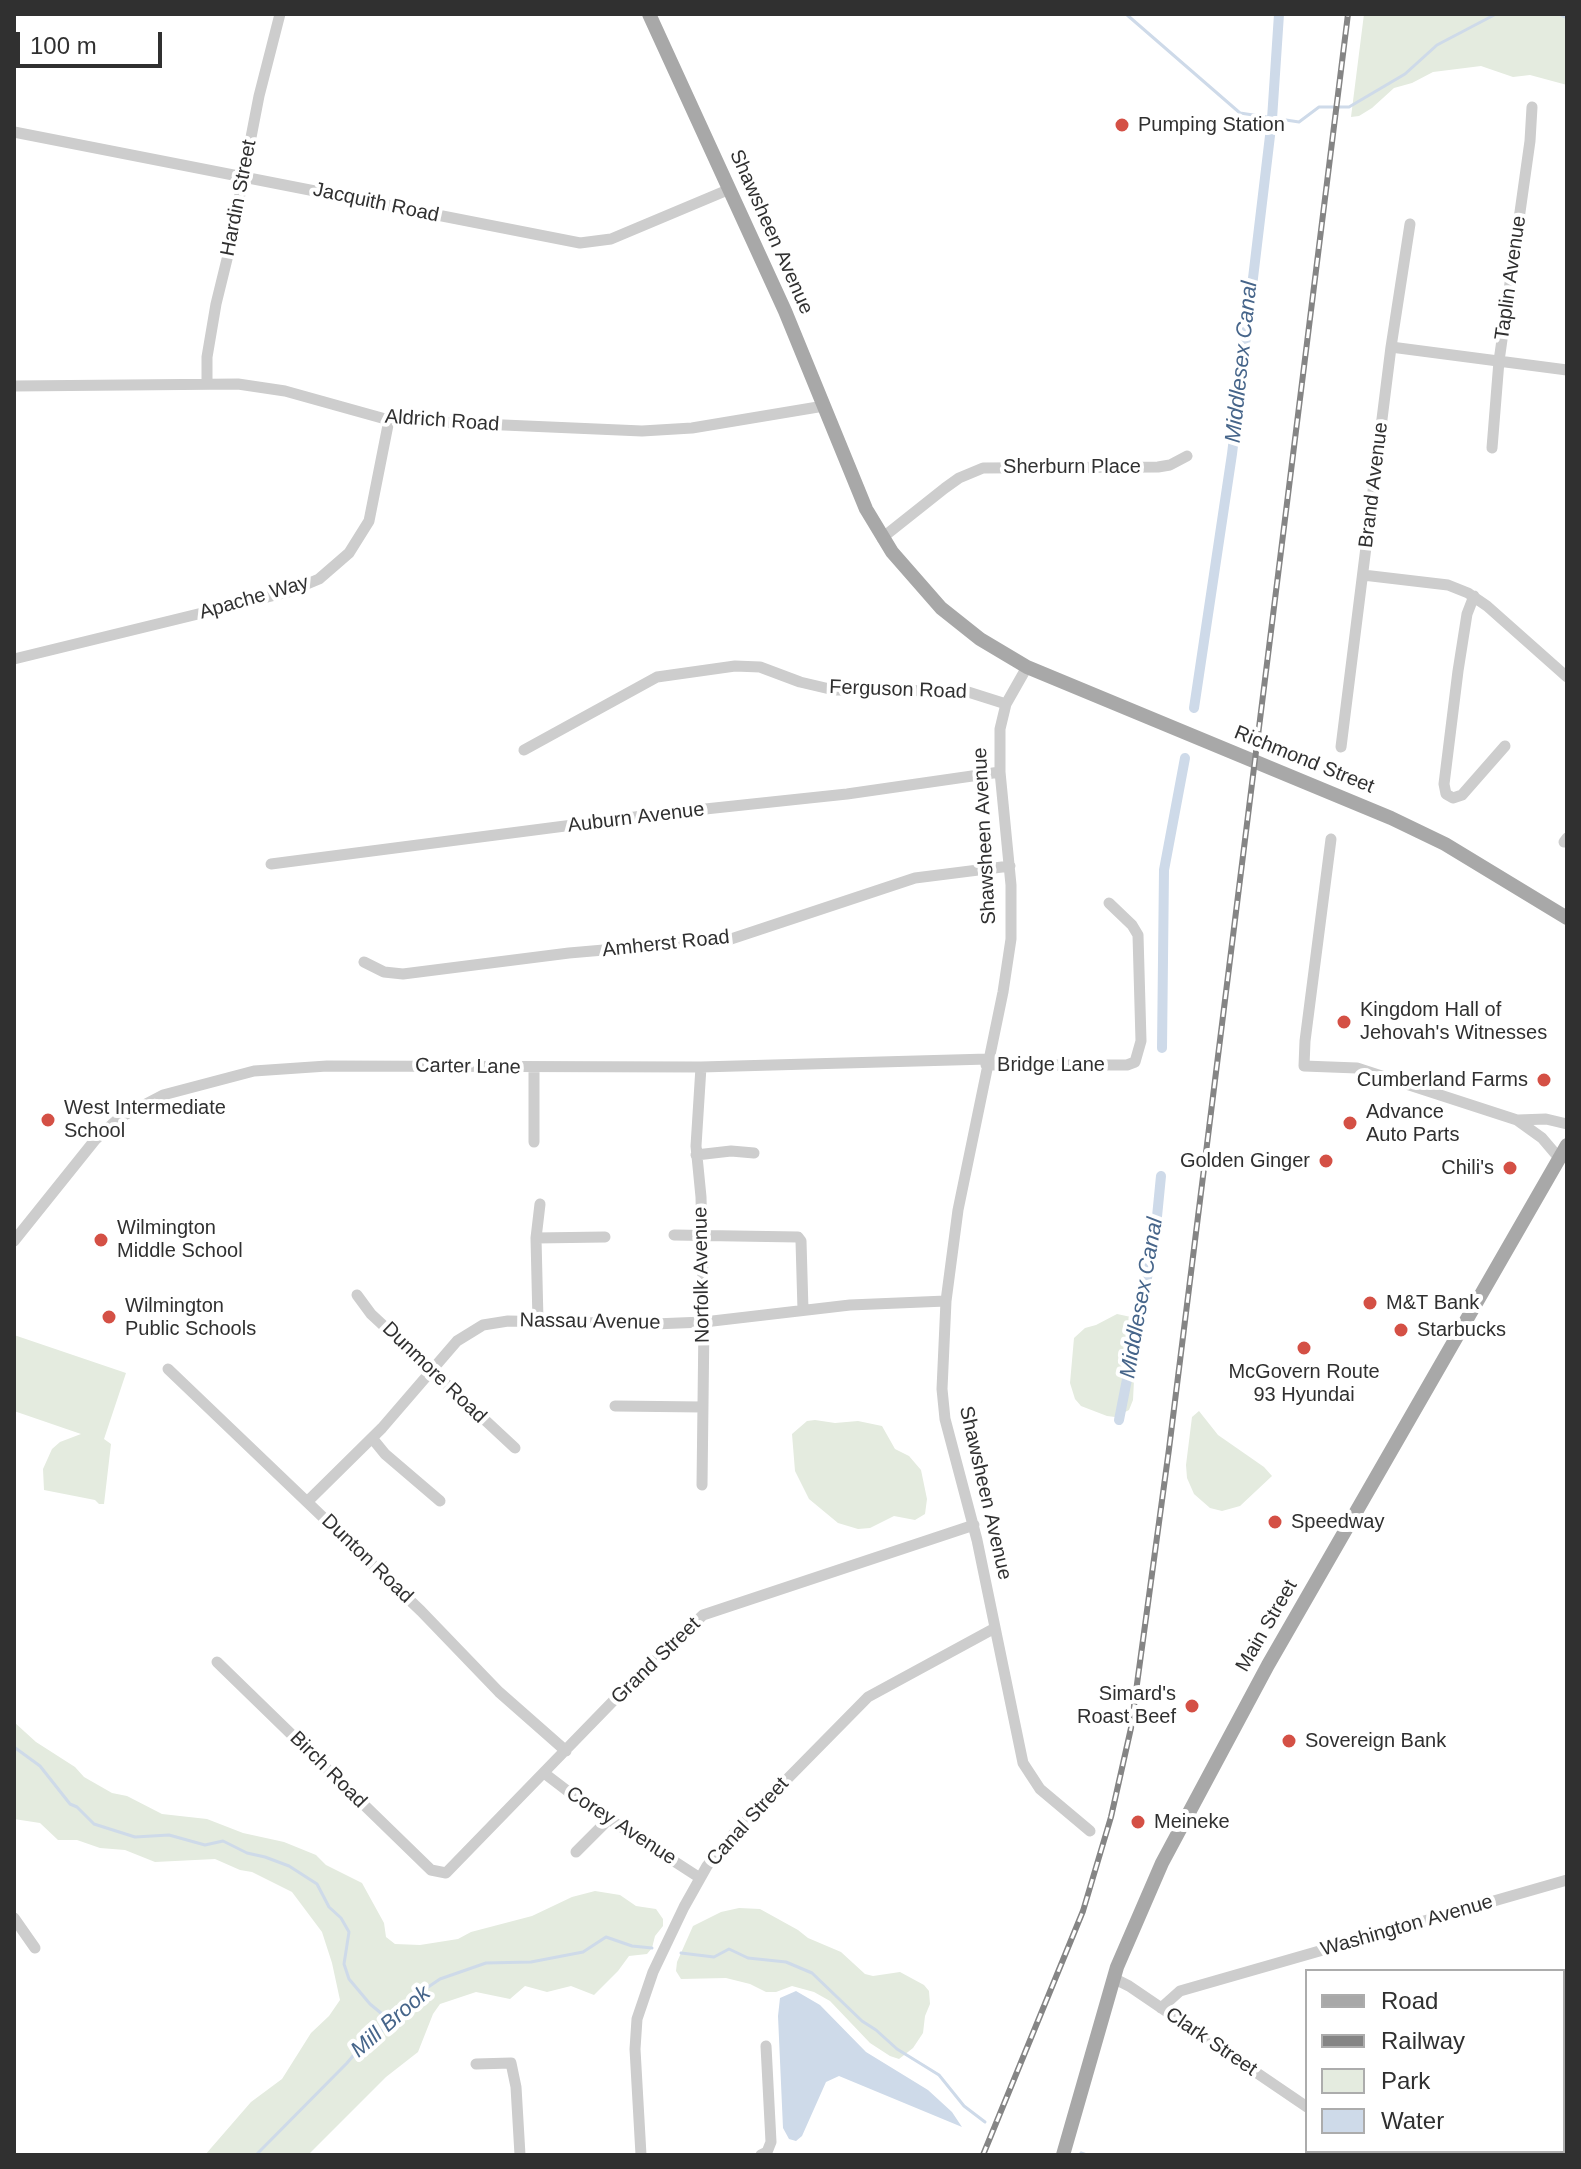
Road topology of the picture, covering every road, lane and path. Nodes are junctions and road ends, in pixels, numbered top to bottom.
1 (280, 14) edge
2 (649, 14) edge
3 (1532, 107) dead end
4 (14, 132) edge
5 (244, 177) junction
6 (730, 189) junction
7 (1410, 224) dead end
8 (1391, 347) junction
9 (1499, 361) junction
10 (1567, 370) edge
11 (207, 384) junction
12 (14, 386) edge
13 (824, 406) junction
14 (389, 420) junction
15 (1492, 448) dead end
16 (1187, 456) dead end
17 (882, 538) junction
18 (1363, 575) junction
19 (1474, 596) junction
20 (14, 659) edge
21 (1027, 667) junction
22 (1567, 676) edge
23 (1006, 704) junction
24 (1505, 746) dead end
25 (1341, 747) dead end
26 (524, 750) dead end
27 (1000, 772) junction
28 (1331, 839) dead end
29 (271, 864) dead end
30 (1010, 866) junction
31 (1109, 903) dead end
32 (1561, 915) edge
33 (1567, 926) edge
34 (364, 962) dead end
35 (987, 1062) junction
36 (534, 1067) junction
37 (701, 1067) junction
38 (1517, 1120) junction
39 (1567, 1124) edge
40 (534, 1142) dead end
41 (1563, 1151) edge
42 (754, 1153) dead end
43 (696, 1155) junction
44 (540, 1204) dead end
45 (674, 1235) dead end
46 (702, 1235) junction
47 (605, 1237) dead end
48 (536, 1238) junction
49 (14, 1241) edge
50 (357, 1295) dead end
51 (946, 1301) junction
52 (803, 1310) junction
53 (538, 1321) junction
54 (704, 1322) junction
55 (168, 1369) dead end
56 (431, 1371) junction
57 (615, 1406) dead end
58 (702, 1407) junction
59 (372, 1438) junction
60 (515, 1448) dead end
61 (702, 1485) dead end
62 (308, 1501) junction
63 (440, 1501) dead end
64 (974, 1525) junction
65 (995, 1628) junction
66 (217, 1662) dead end
67 (566, 1751) junction
68 (544, 1773) junction
69 (609, 1819) junction
70 (1090, 1831) dead end
71 (576, 1852) dead end
72 (442, 1874) joint
73 (700, 1878) junction
74 (1567, 1880) edge
75 (14, 1918) edge
76 (35, 1948) dead end
77 (1113, 1978) junction
78 (1161, 2008) junction
79 (766, 2046) dead end
80 (476, 2064) dead end
81 (1305, 2106) edge
82 (764, 2153) edge
83 (520, 2155) edge
84 (641, 2155) edge
85 (1063, 2155) edge

1 - 5 street, Hardin Street
2 - 6 main road, Shawsheen Avenue
3 - 9 street, Taplin Avenue
4 - 5 street, Jacquith Road
5 - 6 street, Jacquith Road
5 - 11 street, Hardin Street
6 - 13 main road, Shawsheen Avenue
7 - 8 street, Brand Avenue
8 - 9 street
8 - 18 street, Brand Avenue
9 - 10 street
9 - 15 street, Taplin Avenue
11 - 12 street, Aldrich Road
11 - 14 street, Aldrich Road
13 - 14 street, Aldrich Road
13 - 17 main road, Shawsheen Avenue
14 - 20 street, Apache Way
16 - 17 street, Sherburn Place
17 - 21 main road, Shawsheen Avenue
18 - 19 street
18 - 25 street, Brand Avenue
19 - 22 street
19 - 24 street
21 - 23 street, Shawsheen Avenue
21 - 32 main road, Richmond Street
23 - 26 street, Ferguson Road
23 - 27 street, Shawsheen Avenue
27 - 29 street, Auburn Avenue
27 - 30 street, Shawsheen Avenue
28 - 38 street
30 - 34 street, Amherst Road
30 - 35 street, Shawsheen Avenue
31 - 35 street, Bridge Lane
32 - 33 main road, Richmond Street
35 - 37 street, Carter Lane
35 - 51 street, Shawsheen Avenue
36 - 37 street, Carter Lane
36 - 40 street
36 - 49 street, Carter Lane
37 - 43 street, Norfolk Avenue
38 - 39 street
38 - 41 street
41 - 77 main road, Main Street
42 - 43 street
43 - 46 street, Norfolk Avenue
44 - 48 street
45 - 46 street
46 - 52 street
46 - 54 street, Norfolk Avenue
47 - 48 street
48 - 53 street
50 - 56 street, Dunmore Road
51 - 52 street, Nassau Avenue
51 - 64 street, Shawsheen Avenue
52 - 54 street, Nassau Avenue
53 - 54 street, Nassau Avenue
53 - 56 street, Nassau Avenue
54 - 58 street, Norfolk Avenue
55 - 62 street, Dunton Road
56 - 59 street, Nassau Avenue
56 - 60 street, Dunmore Road
57 - 58 street
58 - 61 street, Norfolk Avenue
59 - 62 street, Nassau Avenue
59 - 63 street
62 - 67 street, Dunton Road
64 - 65 street, Shawsheen Avenue
64 - 67 street, Grand Street
65 - 70 street, Shawsheen Avenue
65 - 73 street, Canal Street
66 - 72 street, Birch Road
67 - 68 street, Grand Street
68 - 69 street, Corey Avenue
68 - 72 street, Grand Street
69 - 71 street
69 - 73 street, Corey Avenue
73 - 84 street, Canal Street
74 - 78 street, Washington Avenue
75 - 76 street
77 - 78 street, Clark Street
77 - 85 main road, Main Street
78 - 81 street, Clark Street
79 - 82 street
80 - 83 street

